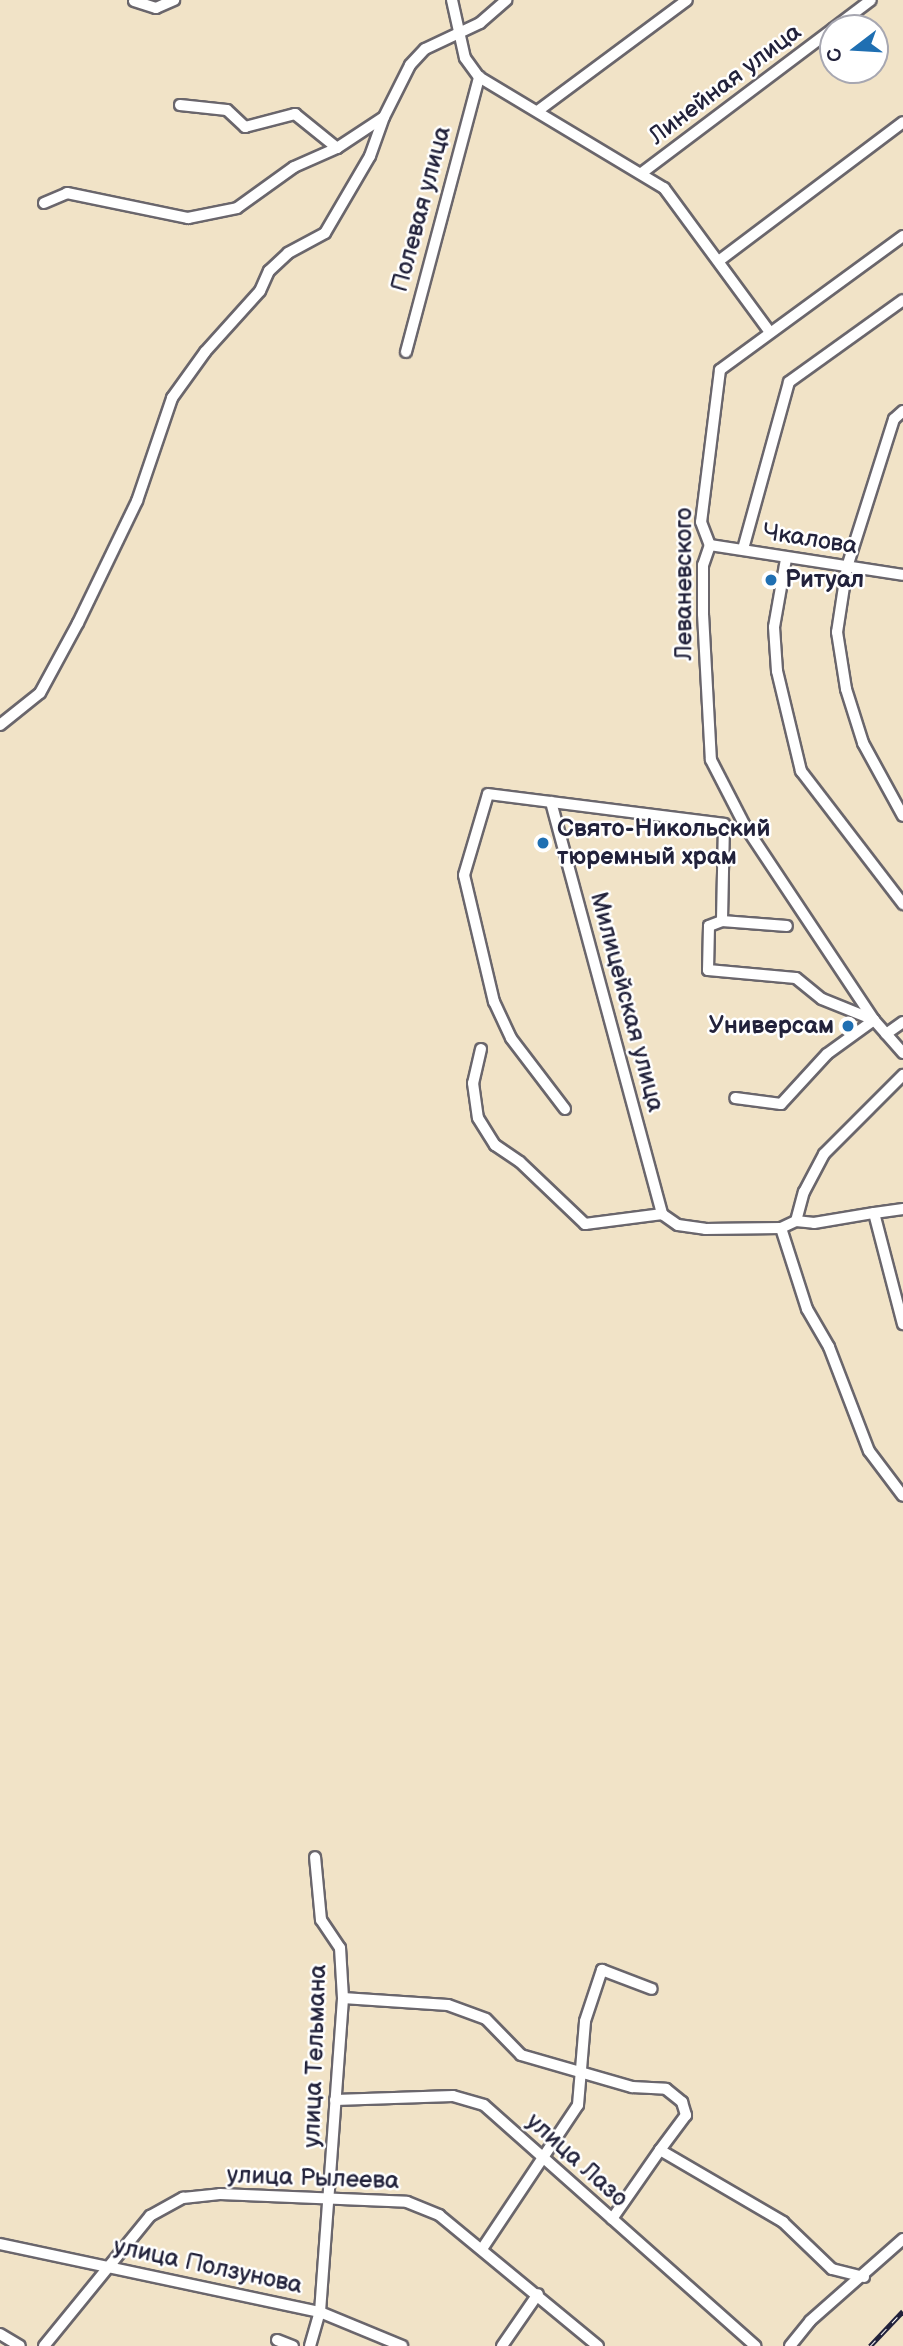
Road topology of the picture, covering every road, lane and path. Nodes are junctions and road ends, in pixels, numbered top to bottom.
1 (174, 0) edge
2 (452, 0) edge
3 (506, 0) edge
4 (687, 0) edge
5 (871, 0) edge
6 (134, 2) edge
7 (852, 14) edge
8 (458, 33) junction
9 (819, 39) edge
10 (479, 77) junction
11 (180, 104) dead end
12 (539, 110) junction
13 (384, 117) junction
14 (903, 122) edge
15 (337, 148) junction
16 (643, 172) junction
17 (44, 203) dead end
18 (903, 236) edge
19 (720, 260) junction
20 (903, 300) edge
21 (769, 331) junction
22 (406, 352) dead end
23 (903, 411) edge
24 (710, 545) junction
25 (743, 550) junction
26 (786, 559) junction
27 (847, 567) junction
28 (903, 575) edge
29 (0, 725) edge
30 (551, 802) junction
31 (903, 816) edge
32 (903, 904) edge
33 (722, 921) junction
34 (788, 926) dead end
35 (874, 1020) junction
36 (903, 1022) edge
37 (886, 1034) junction
38 (481, 1049) dead end
39 (903, 1053) edge
40 (903, 1075) edge
41 (735, 1098) dead end
42 (565, 1109) dead end
43 (903, 1209) edge
44 (874, 1213) junction
45 (662, 1214) junction
46 (796, 1221) junction
47 (781, 1228) junction
48 (903, 1325) edge
49 (903, 1496) edge
50 (315, 1857) dead end
51 (652, 1989) dead end
52 (343, 1998) junction
53 (582, 2070) junction
54 (335, 2100) junction
55 (660, 2150) junction
56 (544, 2161) junction
57 (329, 2195) junction
58 (612, 2219) junction
59 (903, 2239) edge
60 (0, 2244) edge
61 (482, 2249) junction
62 (110, 2266) junction
63 (864, 2277) junction
64 (538, 2294) junction
65 (320, 2312) junction
66 (0, 2334) edge
67 (276, 2340) dead end
68 (20, 2346) edge
69 (44, 2346) edge
70 (293, 2346) edge
71 (310, 2346) edge
72 (402, 2346) edge
73 (502, 2346) edge
74 (598, 2346) edge
75 (755, 2346) edge
76 (790, 2346) edge

1 - 6 street
2 - 8 street
3 - 8 street
4 - 12 street
5 - 7 street, Линейная улица
8 - 10 street
8 - 13 street
9 - 16 street, Линейная улица
10 - 12 street
10 - 22 street, Полевая улица
11 - 15 street
12 - 16 street
13 - 15 street
13 - 29 street
14 - 19 street
15 - 17 street
16 - 19 street
18 - 21 street, Леваневского
19 - 21 street
20 - 25 street
21 - 24 street, Леваневского
23 - 27 street
24 - 25 street, Чкалова
24 - 35 street, Леваневского
25 - 26 street, Чкалова
26 - 27 street, Чкалова
26 - 32 street
27 - 28 street, Чкалова
27 - 31 street
30 - 33 street, Леваневского
30 - 42 street, Леваневского
30 - 45 street, Милицейская улица
33 - 34 street
33 - 35 street, Леваневского
35 - 37 street, Леваневского
35 - 41 street
36 - 37 street
37 - 39 street, Леваневского
38 - 45 street
40 - 46 street
43 - 44 street
44 - 46 street
44 - 48 street
45 - 47 street
46 - 47 street
47 - 49 street
50 - 52 street, улица Тельмана
51 - 53 street
52 - 53 street
52 - 54 street, улица Тельмана
53 - 55 street
53 - 56 street
54 - 56 street, улица Лазо
54 - 57 street, улица Тельмана
55 - 58 street
55 - 63 street
56 - 58 street, улица Лазо
56 - 61 street
57 - 61 street, улица Рылеева
57 - 62 street, улица Рылеева
57 - 65 street, улица Тельмана
58 - 75 street, улица Лазо
59 - 63 street
60 - 62 street, улица Ползунова
61 - 64 street, улица Рылеева
62 - 65 street, улица Ползунова
62 - 69 street, улица Рылеева
63 - 76 street
64 - 73 street
64 - 74 street, улица Рылеева
65 - 71 street, улица Тельмана
65 - 72 street, улица Ползунова
66 - 68 street
67 - 70 street

